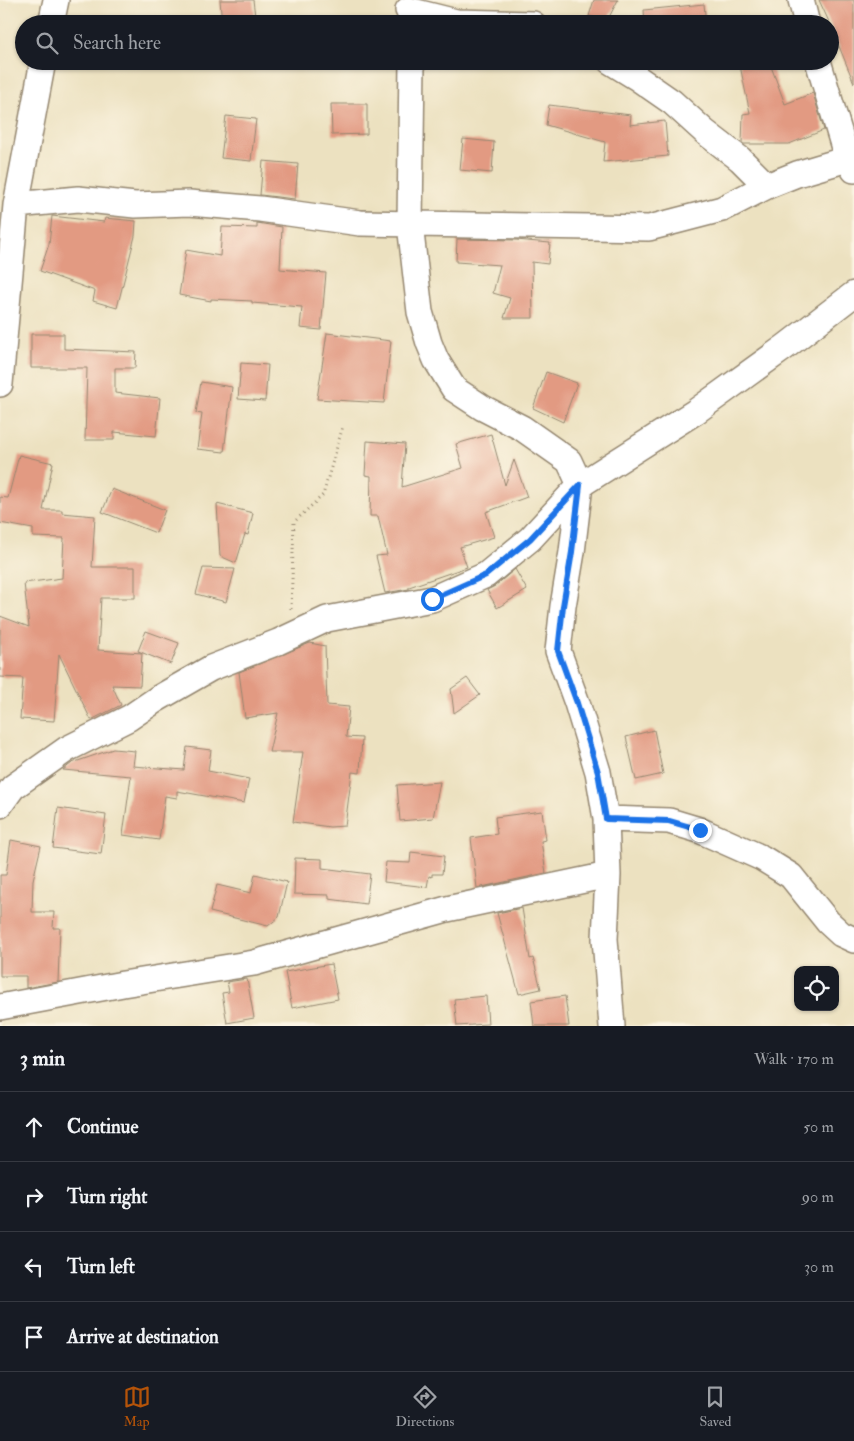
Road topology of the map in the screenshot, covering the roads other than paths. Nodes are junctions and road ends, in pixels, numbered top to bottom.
1 (56, 0) edge
2 (801, 0) edge
3 (406, 11) edge
4 (53, 15) edge
5 (424, 15) edge
6 (805, 15) edge
7 (41, 70) edge
8 (412, 70) edge
9 (625, 70) edge
10 (821, 70) edge
11 (852, 161) edge
12 (767, 186) junction
13 (16, 205) junction
14 (410, 224) junction
15 (854, 294) edge
16 (0, 384) edge
17 (580, 485) junction
18 (0, 805) edge
19 (606, 819) junction
20 (608, 875) junction
21 (854, 940) edge
22 (0, 1007) edge
23 (612, 1026) edge

1 - 4 street
2 - 6 street
3 - 5 street
7 - 13 street
8 - 14 street
9 - 12 street
10 - 11 street
11 - 12 street
12 - 14 street
13 - 14 street
13 - 16 street
14 - 17 street
15 - 17 street
17 - 18 street
17 - 19 street
19 - 20 street
19 - 21 street
20 - 22 street
20 - 23 street

